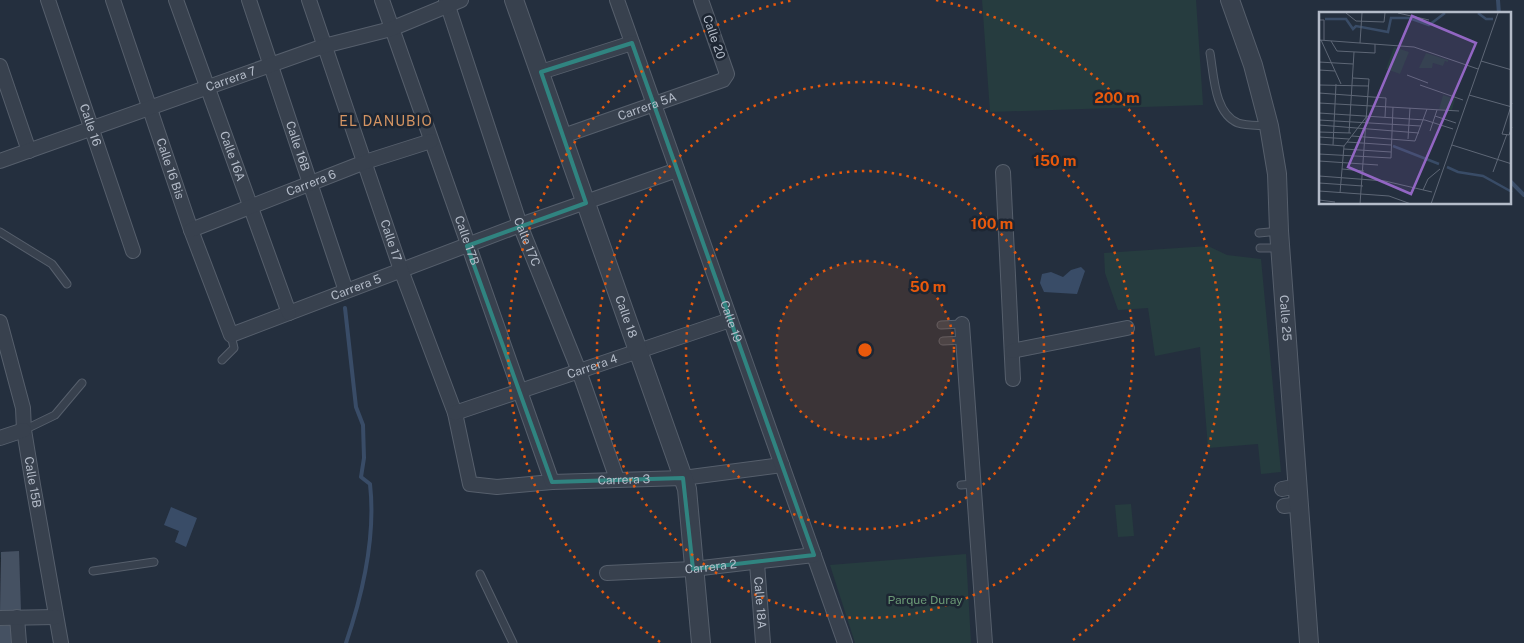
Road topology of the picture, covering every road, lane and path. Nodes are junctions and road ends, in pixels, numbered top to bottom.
1 (48, 0) edge
2 (113, 0) edge
3 (176, 0) edge
4 (249, 0) edge
5 (309, 0) edge
6 (382, 0) edge
7 (514, 0) edge
8 (617, 0) edge
9 (701, 0) edge
10 (1230, 0) edge
11 (452, 2) edge
12 (391, 29) junction
13 (632, 43) junction
14 (324, 46) junction
15 (1210, 53) dead end
16 (271, 65) junction
17 (0, 66) edge
18 (541, 72) junction
19 (727, 74) joint
20 (208, 87) junction
21 (654, 104) junction
22 (150, 108) junction
23 (1269, 126) junction
24 (90, 129) junction
25 (563, 136) junction
26 (432, 141) junction
27 (29, 151) junction
28 (0, 161) edge
29 (365, 162) junction
30 (677, 170) junction
31 (1004, 172) dead end
32 (311, 185) junction
33 (586, 203) junction
34 (251, 208) junction
35 (520, 225) junction
36 (191, 230) junction
37 (0, 232) edge
38 (1259, 233) dead end
39 (1280, 240) junction
40 (468, 246) junction
41 (1260, 248) dead end
42 (133, 251) dead end
43 (401, 270) junction
44 (67, 284) dead end
45 (346, 291) junction
46 (288, 313) junction
47 (730, 320) junction
48 (962, 324) joint
49 (942, 325) dead end
50 (1127, 328) dead end
51 (1, 330) edge
52 (231, 335) junction
53 (964, 340) junction
54 (943, 341) dead end
55 (639, 350) junction
56 (1012, 351) junction
57 (222, 360) dead end
58 (579, 371) junction
59 (1013, 379) dead end
60 (82, 383) dead end
61 (520, 393) junction
62 (456, 413) junction
63 (24, 430) junction
64 (0, 438) edge
65 (782, 465) junction
66 (683, 478) junction
67 (616, 479) junction
68 (468, 481) joint
69 (552, 482) junction
70 (814, 555) junction
71 (154, 562) dead end
72 (757, 563) junction
73 (693, 569) junction
74 (93, 571) dead end
75 (607, 573) dead end
76 (480, 574) dead end
77 (16, 617) junction
78 (56, 617) junction
79 (0, 618) edge
80 (19, 643) edge
81 (61, 643) edge
82 (512, 643) edge
83 (701, 643) edge
84 (763, 643) edge
85 (845, 643) edge
86 (985, 643) edge
87 (1309, 643) edge

1 - 24 street, Calle 16
2 - 22 street, Calle 16 Bis
3 - 20 street, Calle 16A
4 - 16 street, Calle 16B
5 - 14 street, Calle 17
6 - 12 street, Calle 17B
7 - 18 street, Calle 18
8 - 13 street, Calle 19
9 - 19 street, Calle 20
10 - 23 street, Calle 25
11 - 12 street, Carrera 7
11 - 35 street, Calle 17C
12 - 14 street, Carrera 7
12 - 26 street, Calle 17B
13 - 18 street
13 - 21 street, Calle 19
14 - 16 street, Carrera 7
14 - 29 street, Calle 17
15 - 23 lane
16 - 20 street, Carrera 7
16 - 32 street, Calle 16B
17 - 27 street
18 - 25 street, Calle 18
19 - 21 street, Carrera 5A
20 - 22 street, Carrera 7
20 - 34 street, Calle 16A
21 - 25 street, Carrera 5A
21 - 30 street, Calle 19
22 - 24 street, Carrera 7
22 - 36 street, Calle 16 Bis
23 - 39 street, Calle 25
24 - 27 street, Carrera 7
24 - 42 street, Calle 16
25 - 33 street, Calle 18
26 - 29 street, Carrera 6
26 - 40 street, Calle 17B
27 - 28 street, Carrera 7
29 - 32 street, Carrera 6
29 - 43 street, Calle 17
30 - 33 street, Carrera 5
30 - 47 street, Calle 19
31 - 56 street
32 - 34 street, Carrera 6
32 - 45 street, Calle 16B
33 - 35 street, Carrera 5
33 - 55 street, Calle 18
34 - 36 street, Carrera 6
34 - 46 street, Calle 16A
35 - 40 street, Carrera 5
35 - 58 street, Calle 17C
36 - 52 street, Calle 16 Bis
37 - 44 lane
38 - 39 lane
39 - 41 lane
39 - 87 street, Calle 25
40 - 43 street, Carrera 5
40 - 61 street, Calle 17B
43 - 45 street, Carrera 5
43 - 62 street, Calle 17
45 - 46 street, Carrera 5
46 - 52 street, Carrera 5
47 - 55 street, Carrera 4
47 - 65 street, Calle 19
48 - 49 lane
48 - 53 street
50 - 56 street
51 - 63 street, Calle 15B
52 - 57 lane
53 - 54 lane
53 - 86 street
55 - 58 street, Carrera 4
55 - 66 street, Calle 18
56 - 59 street
58 - 61 street, Carrera 4
58 - 67 street, Calle 17C
60 - 63 lane
61 - 62 street, Carrera 4
61 - 69 street, Calle 17B
62 - 68 street, Calle 17
63 - 64 street
63 - 78 street, Calle 15B
65 - 66 street, Carrera 3
65 - 70 street, Calle 19
66 - 67 street, Carrera 3
66 - 73 street, Calle 18
67 - 69 street, Carrera 3
68 - 69 street, Carrera 3
70 - 72 street, Carrera 2
70 - 85 street, Calle 19
71 - 74 lane
72 - 73 street, Carrera 2
72 - 84 street, Calle 18A
73 - 75 street, Carrera 2
73 - 83 street, Calle 18
76 - 82 lane
77 - 78 street
77 - 79 street
77 - 80 street
78 - 81 street, Calle 15B

